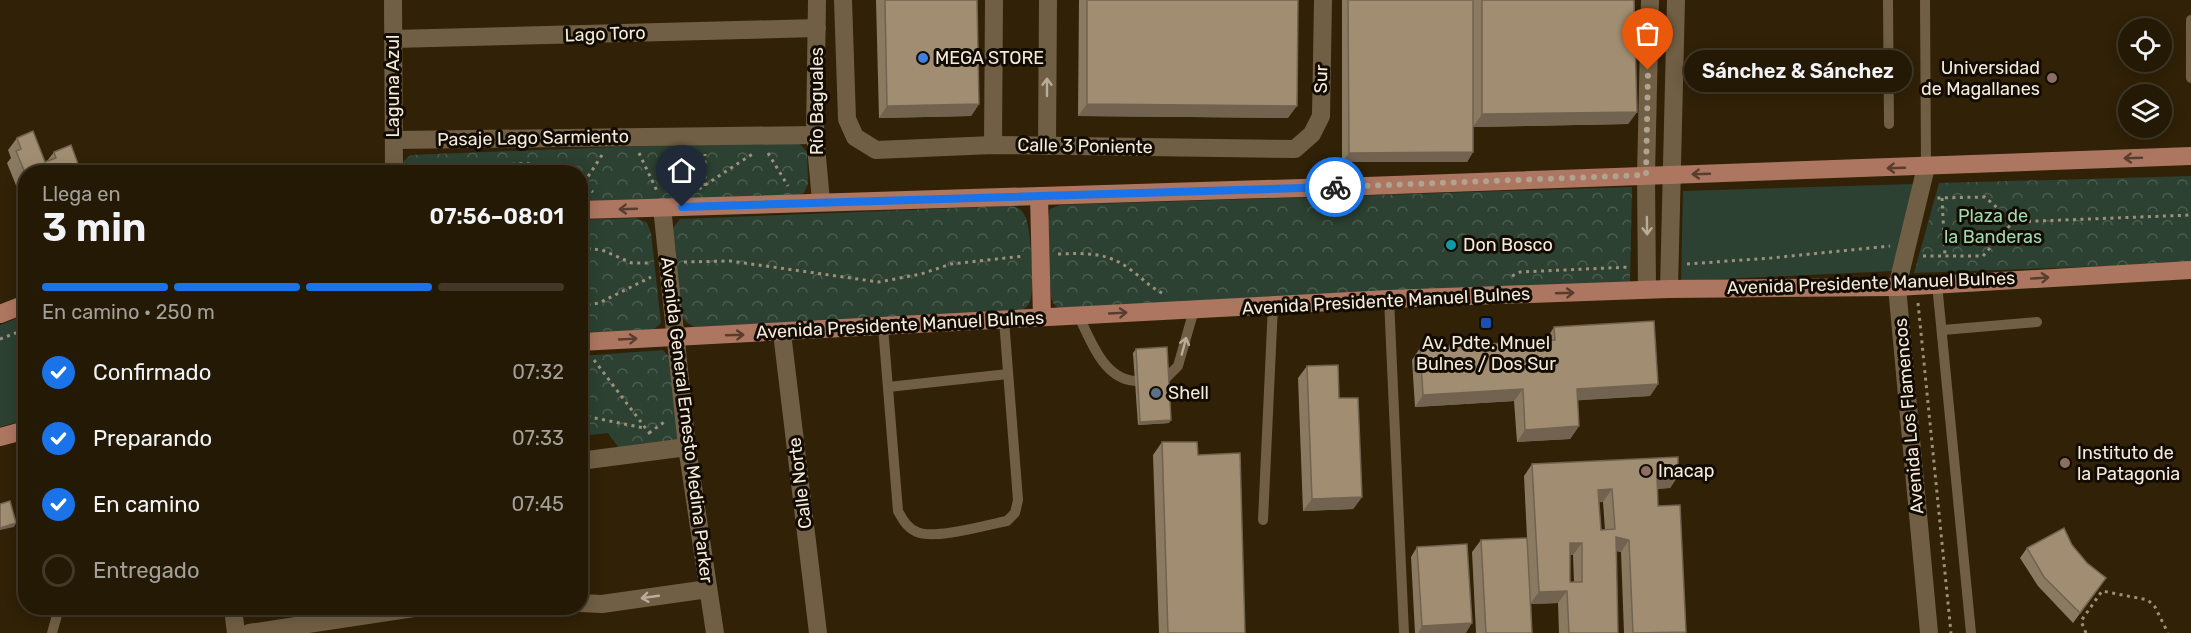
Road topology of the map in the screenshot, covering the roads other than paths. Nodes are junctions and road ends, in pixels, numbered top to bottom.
1 (393, 0) edge
2 (817, 0) edge
3 (843, 0) edge
4 (994, 0) edge
5 (1048, 0) edge
6 (1323, 0) edge
7 (1650, 0) edge
8 (1676, 0) edge
9 (1888, 0) edge
10 (1925, 0) edge
11 (2191, 20) edge
12 (817, 28) junction
13 (393, 39) junction
14 (2191, 78) edge
15 (1889, 124) dead end
16 (815, 135) junction
17 (394, 140) junction
18 (993, 145) junction
19 (1047, 146) junction
20 (1295, 149) joint
21 (2191, 156) edge
22 (394, 165) edge
23 (1926, 167) junction
24 (1646, 175) junction
25 (1673, 175) junction
26 (1039, 195) junction
27 (661, 201) junction
28 (821, 201) junction
29 (588, 209) edge
30 (2191, 270) edge
31 (1928, 285) junction
32 (1897, 286) junction
33 (1647, 289) junction
34 (1669, 289) junction
35 (1389, 300) junction
36 (1272, 305) junction
37 (18, 307) edge
38 (1194, 310) junction
39 (0, 314) edge
40 (1078, 315) junction
41 (1042, 317) junction
42 (1004, 320) junction
43 (2037, 322) dead end
44 (883, 327) junction
45 (1942, 330) junction
46 (782, 333) junction
47 (676, 337) junction
48 (588, 342) edge
49 (1008, 374) junction
50 (1166, 378) edge
51 (1135, 381) edge
52 (888, 387) junction
53 (18, 432) edge
54 (0, 437) edge
55 (687, 447) junction
56 (588, 460) edge
57 (1263, 520) dead end
58 (708, 589) junction
59 (588, 603) edge
60 (57, 615) edge
61 (234, 615) edge
62 (368, 615) edge
63 (52, 633) edge
64 (236, 633) edge
65 (249, 633) edge
66 (715, 633) edge
67 (818, 633) edge
68 (1404, 633) edge
69 (1929, 633) edge
70 (1971, 633) edge

1 - 13 street, Laguna Azul
2 - 12 street, Río Baguales
3 - 18 street, Calle 3 Poniente
4 - 18 street
19 -> 5 street
6 - 20 street, Sur
7 - 24 street
8 - 25 street
9 - 15 lane
10 - 23 lane
11 - 14 lane
12 - 13 street, Lago Toro
12 - 16 street, Río Baguales
13 - 17 street, Laguna Azul
16 - 17 street, Pasaje Lago Sarmiento
16 - 28 street, Río Baguales
17 - 22 street, Laguna Azul
18 - 19 street, Calle 3 Poniente
19 - 20 street, Calle 3 Poniente
21 -> 23 main road
23 -> 25 main road
23 - 32 street, Avenida Los Flamencos
24 - 25 main road
24 - 26 main road
24 -> 33 street
25 - 34 street
26 - 28 main road
26 - 41 main road
27 - 28 main road
27 -> 29 main road
27 - 47 street, Avenida General Ernesto Medina Parker
31 -> 30 main road, Avenida Presidente Manuel Bulnes
31 - 32 main road, Avenida Presidente Manuel Bulnes
31 - 45 lane
32 - 34 main road, Avenida Presidente Manuel Bulnes
32 - 69 street, Avenida Los Flamencos
33 - 34 main road, Avenida Presidente Manuel Bulnes
35 -> 33 main road, Avenida Presidente Manuel Bulnes
35 - 36 main road, Avenida Presidente Manuel Bulnes
35 - 68 lane
36 - 38 main road, Avenida Presidente Manuel Bulnes
36 - 57 lane
37 - 39 main road
40 -> 38 main road, Avenida Presidente Manuel Bulnes
50 -> 38 lane
40 - 41 main road, Avenida Presidente Manuel Bulnes
40 - 51 lane
41 - 42 main road, Avenida Presidente Manuel Bulnes
42 - 44 main road, Avenida Presidente Manuel Bulnes
42 - 49 lane
43 - 45 lane
44 - 46 main road, Avenida Presidente Manuel Bulnes
44 - 52 lane
45 - 70 lane
47 -> 46 main road, Avenida Presidente Manuel Bulnes
46 - 67 street, Calle Norte
48 -> 47 main road, Avenida Presidente Manuel Bulnes
47 - 55 street, Avenida General Ernesto Medina Parker
49 - 52 lane
49 - 52 lane
53 - 54 main road
55 - 56 street
55 - 58 street, Avenida General Ernesto Medina Parker
58 -> 59 street
58 - 66 street, Avenida General Ernesto Medina Parker
60 - 63 lane
61 - 64 street
62 - 65 street

